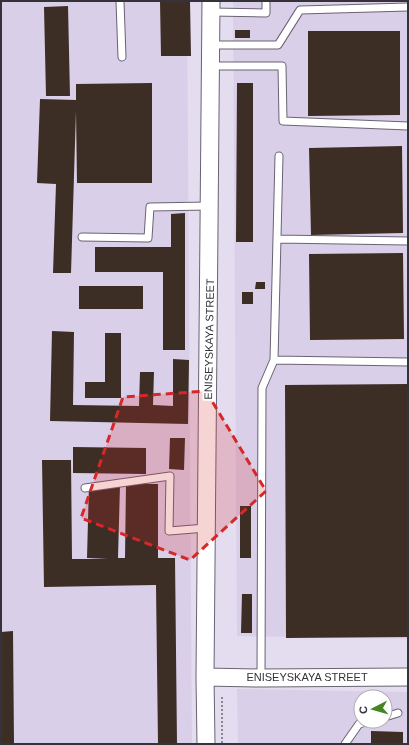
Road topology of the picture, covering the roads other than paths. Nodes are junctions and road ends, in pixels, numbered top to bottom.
1 (120, 1) edge
2 (266, 1) edge
3 (211, 7) edge
4 (408, 7) edge
5 (212, 45) junction
6 (122, 57) dead end
7 (212, 66) junction
8 (408, 126) edge
9 (279, 156) dead end
10 (210, 206) junction
11 (82, 237) dead end
12 (277, 239) junction
13 (408, 241) edge
14 (274, 360) junction
15 (408, 362) edge
16 (85, 488) dead end
17 (207, 528) junction
18 (408, 676) edge
19 (205, 677) junction
20 (261, 678) junction
21 (398, 713) dead end
22 (393, 715) edge
23 (356, 729) edge
24 (206, 744) edge
25 (345, 744) edge

1 - 6 lane
2 - 3 lane
3 - 5 street, ENISEYSKAYA STREET
4 - 5 lane
5 - 7 street, ENISEYSKAYA STREET
7 - 8 lane
7 - 10 street, ENISEYSKAYA STREET
9 - 12 lane
10 - 11 lane
10 - 17 street, ENISEYSKAYA STREET
12 - 13 lane
12 - 14 lane
14 - 15 lane
14 - 20 lane
16 - 17 lane
17 - 19 street, ENISEYSKAYA STREET
18 - 20 street, ENISEYSKAYA STREET
19 - 20 street, ENISEYSKAYA STREET
19 - 24 street, ENISEYSKAYA STREET
21 - 22 lane
23 - 25 lane

